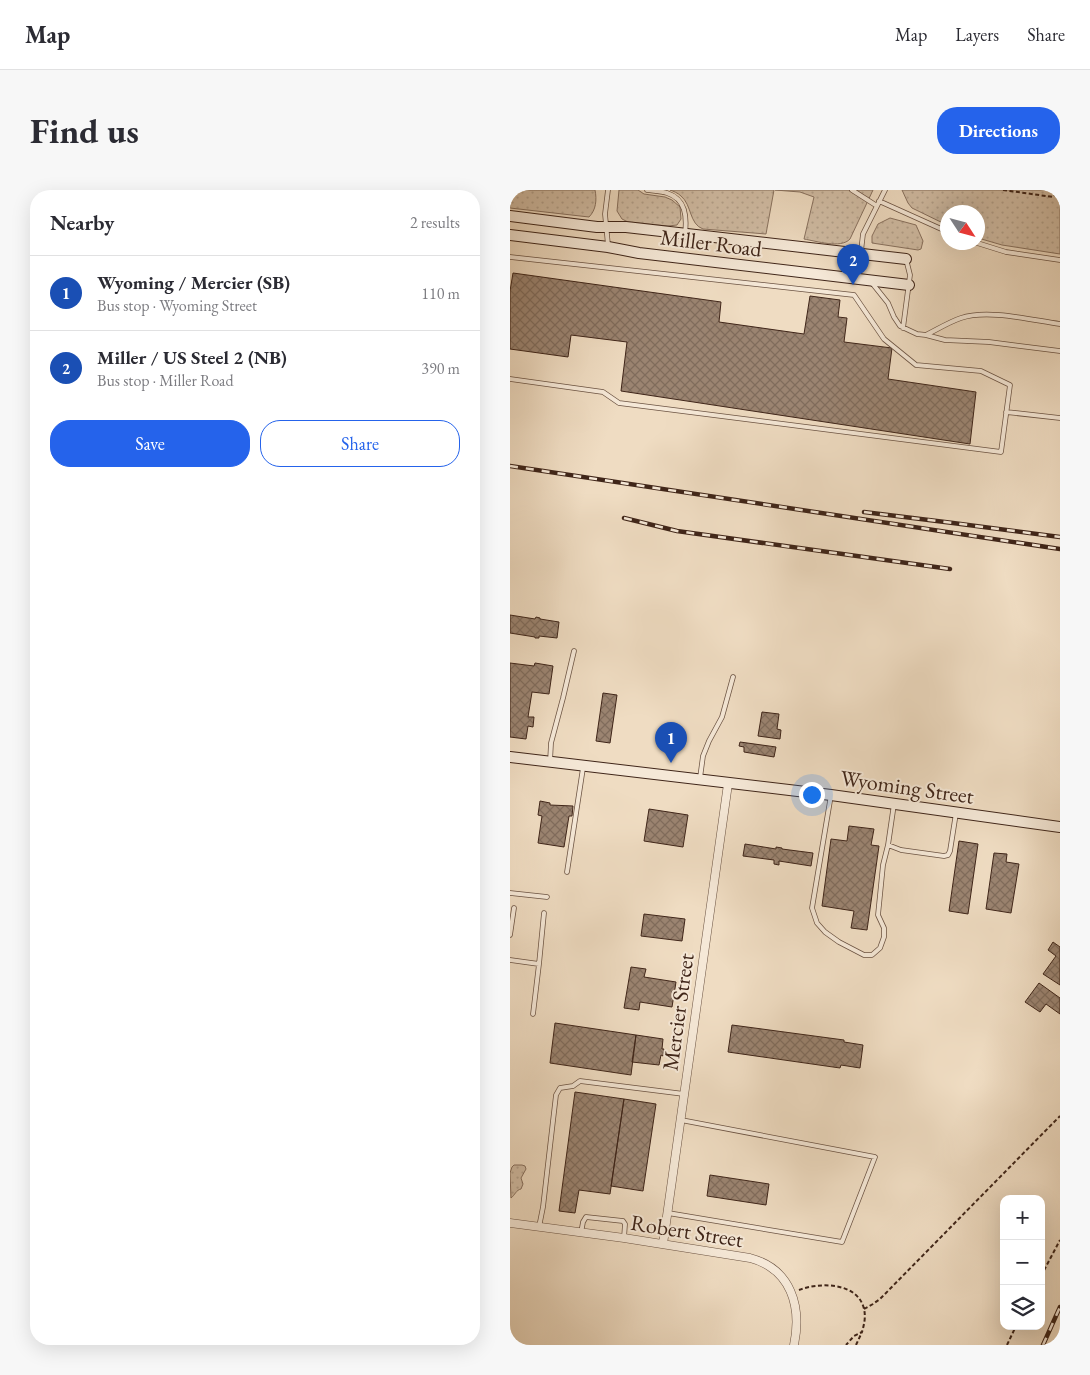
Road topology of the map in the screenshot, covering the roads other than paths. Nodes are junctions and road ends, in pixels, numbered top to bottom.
1 (608, 190) edge
2 (647, 190) edge
3 (852, 190) edge
4 (885, 190) edge
5 (879, 201) junction
6 (877, 206) junction
7 (510, 216) edge
8 (606, 227) junction
9 (940, 228) edge
10 (685, 234) junction
11 (510, 235) edge
12 (985, 245) edge
13 (608, 247) junction
14 (861, 253) junction
15 (510, 257) edge
16 (906, 259) joint
17 (1060, 260) edge
18 (858, 278) junction
19 (871, 281) junction
20 (909, 285) junction
21 (1060, 324) edge
22 (903, 328) junction
23 (926, 335) junction
24 (1060, 351) edge
25 (510, 379) edge
26 (1006, 412) junction
27 (1060, 418) edge
28 (574, 651) dead end
29 (733, 677) dead end
30 (510, 757) edge
31 (550, 762) junction
32 (584, 766) junction
33 (700, 780) junction
34 (728, 784) junction
35 (832, 795) junction
36 (894, 804) junction
37 (956, 812) junction
38 (1060, 827) edge
39 (888, 845) junction
40 (567, 872) dead end
41 (510, 893) edge
42 (547, 896) dead end
43 (514, 908) dead end
44 (544, 913) dead end
45 (510, 934) edge
46 (510, 960) edge
47 (538, 964) junction
48 (533, 1014) dead end
49 (684, 1094) junction
50 (681, 1120) junction
51 (668, 1213) junction
52 (510, 1223) edge
53 (539, 1227) junction
54 (581, 1233) junction
55 (624, 1238) junction
56 (663, 1244) junction
57 (794, 1345) edge

1 - 8 lane
2 - 10 lane
3 - 6 lane
4 - 5 lane
5 - 6 lane
5 - 9 lane
6 - 14 lane
7 - 8 main road, Miller Road
8 - 10 main road, Miller Road
8 - 13 lane
10 - 14 main road, Miller Road
11 - 13 main road, Miller Road
12 - 17 lane
13 - 18 main road, Miller Road
14 - 16 main road, Miller Road
14 - 18 lane
15 - 26 lane
16 - 20 lane
18 - 19 main road, Miller Road
19 - 20 main road, Miller Road
19 - 22 lane
20 - 22 lane
21 - 23 lane
22 - 23 lane
23 - 24 lane
25 - 26 lane
26 - 27 lane
28 - 31 lane
29 - 33 lane
30 - 31 main road, Wyoming Street
31 - 32 main road, Wyoming Street
32 - 33 main road, Wyoming Street
32 - 40 lane
33 - 34 main road, Wyoming Street
34 - 35 main road, Wyoming Street
34 - 49 street, Mercier Street
35 - 36 main road, Wyoming Street
35 - 39 lane
36 - 37 main road, Wyoming Street
36 - 39 lane
37 - 38 main road, Wyoming Street
37 - 39 lane
41 - 42 lane
43 - 45 lane
44 - 47 lane
46 - 47 lane
47 - 48 lane
49 - 50 street, Mercier Street
49 - 53 lane
50 - 51 street, Mercier Street
50 - 51 lane
51 - 56 street, Mercier Street
52 - 53 street, Robert Street
53 - 54 street, Robert Street
54 - 55 street, Robert Street
54 - 55 lane
55 - 56 street, Robert Street
56 - 57 street, Robert Street

